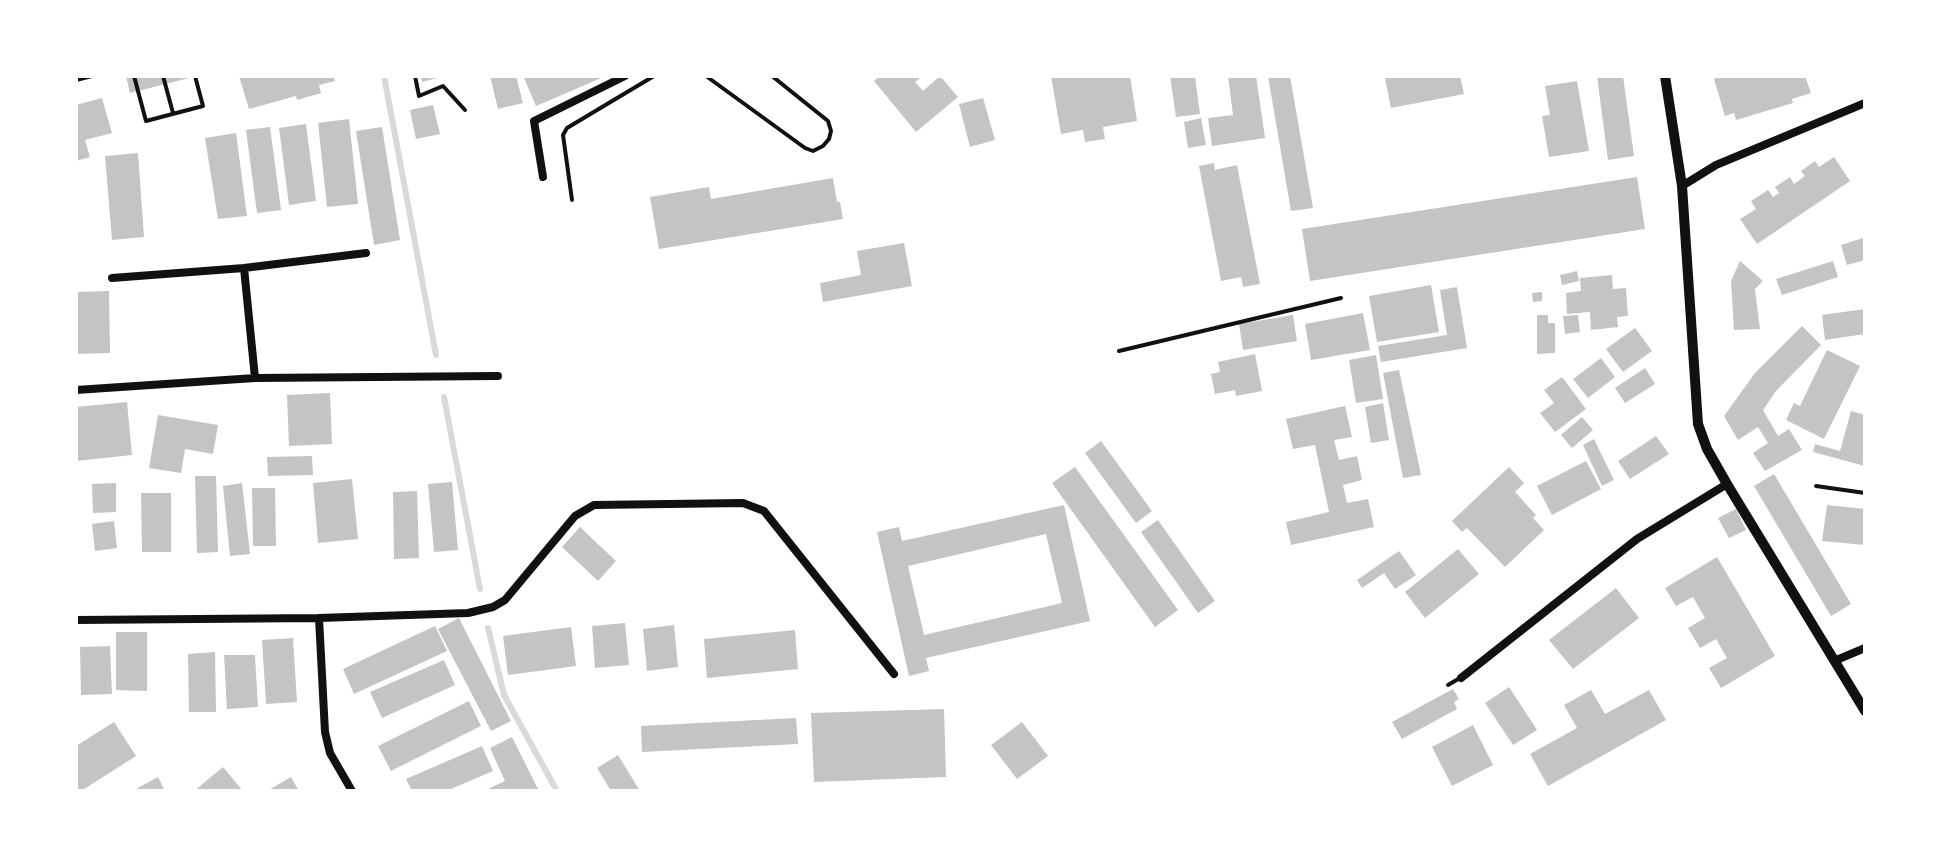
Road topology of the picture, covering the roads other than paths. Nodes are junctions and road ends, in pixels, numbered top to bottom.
1 (92, 76) edge
2 (134, 76) edge
3 (163, 76) edge
4 (195, 76) edge
5 (415, 76) edge
6 (625, 76) edge
7 (654, 76) edge
8 (706, 76) edge
9 (772, 76) edge
10 (1665, 76) edge
11 (76, 80) edge
12 (1865, 103) edge
13 (465, 110) dead end
14 (173, 113) junction
15 (543, 177) dead end
16 (1682, 186) junction
17 (572, 200) dead end
18 (366, 253) dead end
19 (244, 268) junction
20 (112, 278) dead end
21 (1341, 298) dead end
22 (1119, 351) dead end
23 (498, 376) dead end
24 (255, 378) junction
25 (76, 390) edge
26 (1727, 484) junction
27 (1816, 486) dead end
28 (1865, 493) edge
29 (319, 618) junction
30 (76, 620) edge
31 (1865, 648) edge
32 (1834, 661) junction
33 (894, 674) dead end
34 (1461, 678) joint
35 (1448, 685) dead end
36 (1865, 711) edge
37 (352, 791) edge

1 - 11 lane
2 - 14 lane
3 - 14 lane
4 - 14 lane
5 - 13 lane
6 - 15 street
7 - 17 lane
8 - 9 lane
10 - 16 street
12 - 16 street
16 - 26 street
18 - 19 street
19 - 20 street
19 - 24 street
21 - 22 lane
23 - 24 street
24 - 25 street
26 - 32 street
26 - 34 street
27 - 28 lane
29 - 30 street
29 - 33 street
29 - 37 street
31 - 32 street
32 - 36 street
34 - 35 lane

